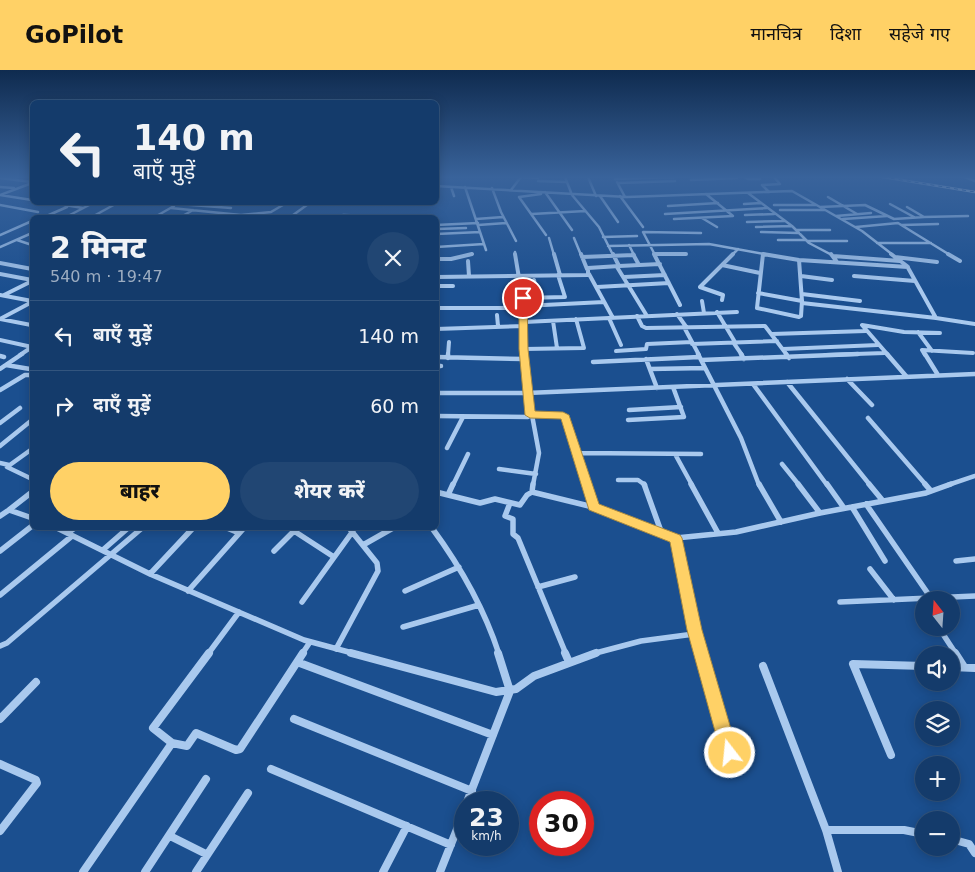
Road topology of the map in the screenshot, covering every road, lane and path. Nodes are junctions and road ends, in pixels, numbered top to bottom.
1 (474, 214) edge
2 (532, 214) edge
3 (562, 214) edge
4 (588, 214) edge
5 (612, 214) edge
6 (634, 214) edge
7 (731, 214) edge
8 (762, 214) edge
9 (774, 214) edge
10 (833, 214) edge
11 (853, 214) edge
12 (886, 214) edge
13 (909, 214) edge
14 (919, 214) edge
15 (745, 215) dead end
16 (836, 216) junction
17 (889, 216) junction
18 (968, 216) dead end
19 (504, 217) joint
20 (923, 217) junction
21 (701, 218) junction
22 (915, 218) junction
23 (674, 219) dead end
24 (842, 219) junction
25 (785, 221) junction
26 (30, 222) edge
27 (477, 222) junction
28 (618, 222) dead end
29 (747, 222) dead end
30 (506, 223) junction
31 (938, 224) dead end
32 (439, 225) edge
33 (901, 225) junction
34 (792, 226) junction
35 (643, 227) dead end
36 (717, 227) dead end
37 (856, 227) junction
38 (466, 228) junction
39 (756, 228) dead end
40 (439, 229) edge
41 (572, 230) dead end
42 (830, 230) dead end
43 (0, 231) edge
44 (798, 231) junction
45 (7, 232) junction
46 (480, 232) junction
47 (761, 232) dead end
48 (439, 233) edge
49 (701, 233) dead end
50 (30, 234) edge
51 (0, 236) edge
52 (637, 236) dead end
53 (603, 237) junction
54 (574, 238) dead end
55 (17, 240) junction
56 (778, 240) dead end
57 (806, 240) junction
58 (516, 241) dead end
59 (848, 241) dead end
60 (876, 243) junction
61 (931, 243) junction
62 (30, 244) edge
63 (484, 244) junction
64 (650, 244) junction
65 (629, 245) junction
66 (608, 246) junction
67 (439, 247) edge
68 (0, 248) edge
69 (486, 250) dead end
70 (738, 250) junction
71 (515, 252) dead end
72 (472, 254) dead end
73 (655, 254) junction
74 (686, 254) dead end
75 (763, 254) junction
76 (634, 255) junction
77 (613, 256) junction
78 (833, 256) junction
79 (893, 256) junction
80 (582, 257) junction
81 (439, 259) edge
82 (799, 260) junction
83 (468, 261) dead end
84 (900, 261) junction
85 (960, 261) dead end
86 (0, 262) edge
87 (837, 262) junction
88 (936, 262) dead end
89 (660, 264) junction
90 (640, 265) junction
91 (722, 265) junction
92 (618, 267) junction
93 (908, 267) junction
94 (30, 268) edge
95 (587, 269) junction
96 (760, 273) junction
97 (0, 274) edge
98 (589, 274) junction
99 (665, 274) junction
100 (519, 275) junction
101 (559, 275) junction
102 (439, 276) edge
103 (469, 276) junction
104 (801, 276) junction
105 (854, 276) dead end
106 (624, 277) junction
107 (30, 280) edge
108 (534, 280) dead end
109 (832, 280) dead end
110 (30, 281) edge
111 (915, 281) junction
112 (669, 283) junction
113 (439, 286) edge
114 (453, 286) dead end
115 (629, 286) junction
116 (596, 288) junction
117 (758, 293) junction
118 (802, 294) junction
119 (2, 296) edge
120 (538, 297) junction
121 (523, 298) junction
122 (722, 300) dead end
123 (30, 301) edge
124 (702, 301) dead end
125 (860, 301) dead end
126 (30, 302) edge
127 (604, 302) junction
128 (802, 302) junction
129 (680, 305) dead end
130 (524, 307) junction
131 (439, 308) edge
132 (717, 312) junction
133 (737, 312) dead end
134 (704, 313) junction
135 (677, 314) junction
136 (497, 315) dead end
137 (637, 316) junction
138 (647, 316) junction
139 (611, 318) junction
140 (936, 318) junction
141 (0, 319) edge
142 (576, 319) junction
143 (553, 321) junction
144 (524, 324) junction
145 (975, 324) edge
146 (30, 325) edge
147 (498, 326) junction
148 (725, 327) junction
149 (686, 328) junction
150 (439, 329) edge
151 (866, 331) junction
152 (918, 332) junction
153 (940, 333) dead end
154 (772, 334) junction
155 (0, 340) edge
156 (777, 341) junction
157 (449, 342) dead end
158 (734, 342) junction
159 (692, 343) junction
160 (621, 345) dead end
161 (878, 345) junction
162 (30, 347) edge
163 (30, 348) edge
164 (557, 348) junction
165 (524, 349) junction
166 (783, 349) junction
167 (616, 351) dead end
168 (932, 351) junction
169 (973, 352) dead end
170 (885, 353) junction
171 (439, 357) edge
172 (448, 358) junction
173 (700, 358) junction
174 (789, 358) junction
175 (524, 359) junction
176 (646, 359) junction
177 (744, 359) junction
178 (593, 362) dead end
179 (6, 365) junction
180 (704, 368) junction
181 (0, 369) edge
182 (650, 369) junction
183 (30, 370) dead end
184 (975, 374) edge
185 (30, 375) edge
186 (938, 375) junction
187 (906, 376) junction
188 (848, 378) junction
189 (787, 382) junction
190 (753, 384) junction
191 (714, 386) junction
192 (673, 387) junction
193 (657, 388) junction
194 (0, 390) edge
195 (528, 392) junction
196 (439, 393) edge
197 (872, 405) dead end
198 (20, 408) dead end
199 (681, 408) junction
200 (628, 410) dead end
201 (531, 415) junction
202 (439, 416) edge
203 (463, 417) junction
204 (868, 418) dead end
205 (628, 420) dead end
206 (30, 422) edge
207 (0, 423) edge
208 (0, 446) edge
209 (448, 448) dead end
210 (30, 450) edge
211 (577, 453) junction
212 (468, 454) dead end
213 (675, 454) junction
214 (701, 454) dead end
215 (1, 463) edge
216 (9, 464) junction
217 (782, 464) dead end
218 (499, 469) dead end
219 (536, 474) junction
220 (975, 476) edge
221 (30, 477) edge
222 (618, 480) dead end
223 (931, 491) junction
224 (532, 492) junction
225 (439, 493) edge
226 (30, 494) edge
227 (448, 495) junction
228 (883, 501) junction
229 (510, 503) junction
230 (866, 504) junction
231 (594, 507) junction
232 (852, 507) junction
233 (0, 508) edge
234 (844, 508) junction
235 (9, 510) junction
236 (820, 513) junction
237 (0, 516) edge
238 (30, 517) edge
239 (782, 522) junction
240 (30, 528) edge
241 (61, 530) edge
242 (73, 530) edge
243 (126, 530) edge
244 (139, 530) edge
245 (191, 530) edge
246 (232, 530) edge
247 (242, 530) edge
248 (295, 530) edge
249 (297, 530) edge
250 (350, 530) edge
251 (352, 530) edge
252 (389, 530) edge
253 (433, 530) edge
254 (239, 533) junction
255 (718, 533) junction
256 (70, 534) junction
257 (662, 534) junction
258 (676, 538) junction
259 (363, 545) junction
260 (0, 551) edge
261 (106, 551) junction
262 (274, 551) dead end
263 (334, 557) junction
264 (975, 559) edge
265 (885, 561) dead end
266 (956, 561) dead end
267 (459, 567) junction
268 (870, 569) dead end
269 (150, 574) junction
270 (575, 577) dead end
271 (538, 587) junction
272 (188, 590) junction
273 (405, 591) dead end
274 (926, 591) edge
275 (0, 595) edge
276 (975, 596) edge
277 (960, 597) edge
278 (894, 600) junction
279 (915, 601) edge
280 (302, 602) dead end
281 (840, 602) dead end
282 (479, 606) junction
283 (239, 612) junction
284 (403, 627) dead end
285 (694, 630) junction
286 (944, 636) edge
287 (310, 642) junction
288 (0, 646) edge
289 (336, 649) junction
290 (297, 662) junction
291 (569, 662) junction
292 (763, 666) dead end
293 (915, 666) edge
294 (960, 667) edge
295 (964, 667) junction
296 (975, 668) edge
297 (36, 682) dead end
298 (510, 691) junction
299 (0, 719) edge
300 (294, 719) dead end
301 (493, 735) junction
302 (172, 744) junction
303 (891, 755) dead end
304 (0, 764) edge
305 (271, 769) dead end
306 (734, 770) dead end
307 (206, 779) dead end
308 (470, 791) edge
309 (472, 791) edge
310 (248, 793) dead end
311 (407, 826) junction
312 (826, 830) junction
313 (0, 832) edge
314 (915, 832) edge
315 (170, 836) junction
316 (454, 837) edge
317 (960, 841) edge
318 (451, 845) junction
319 (975, 853) edge
320 (206, 854) junction
321 (83, 872) edge
322 (145, 872) edge
323 (196, 872) edge
324 (383, 872) edge
325 (440, 872) edge
326 (838, 872) edge

1 - 27 street
2 - 101 street
3 - 41 street
4 - 53 street
5 - 28 street
6 - 35 street
7 - 21 street
8 - 15 street
9 - 25 street
10 - 16 street
11 - 16 street
12 - 17 street
13 - 22 street
14 - 20 street
16 - 24 street
17 - 22 street
17 - 24 street
18 - 20 street
19 - 27 street
19 - 30 street
20 - 22 street
21 - 23 street
21 - 36 street
24 - 37 street
25 - 29 street
25 - 34 street
26 - 45 street
27 - 30 street
27 - 38 street
27 - 46 street
30 - 58 street
31 - 33 street
32 - 38 street
33 - 37 street
33 - 61 street
34 - 39 street
34 - 44 street
37 - 60 street
38 - 40 street
38 - 46 street
38 - 48 street
42 - 44 street
43 - 45 street
44 - 47 street
44 - 57 street
45 - 51 street
46 - 63 street
49 - 64 street
50 - 55 street
52 - 53 street
53 - 66 street
54 - 80 street
55 - 62 street
55 - 68 street
56 - 57 street
57 - 59 street
57 - 78 street
60 - 61 street
60 - 79 street
61 - 85 street
63 - 67 street
63 - 69 street
64 - 65 street
64 - 70 street
64 - 73 street
65 - 66 street
65 - 76 street
66 - 77 street
70 - 75 street
70 - 91 street
71 - 100 street
72 - 81 street
73 - 74 street
73 - 89 street
75 - 82 street
75 - 96 street
76 - 77 street
76 - 90 street
77 - 80 street
77 - 92 street
78 - 84 street
78 - 87 street
79 - 84 street
79 - 88 street
80 - 95 street
82 - 87 street
82 - 104 street
83 - 103 street
84 - 93 street
86 - 94 street
87 - 93 street
89 - 90 street
89 - 99 street
90 - 92 street
91 - 96 street
91 - 122 street
92 - 95 street
92 - 106 street
93 - 111 street
95 - 98 street
96 - 117 street
97 - 107 street
98 - 101 street
98 - 116 street
99 - 106 street
99 - 112 street
100 - 101 street
100 - 103 street
100 - 121 street
101 - 120 street
102 - 103 street
104 - 109 street
104 - 118 street
105 - 111 street
106 - 115 street
108 - 120 street
110 - 119 street
111 - 140 street
112 - 115 street
112 - 129 street
113 - 114 street
115 - 116 street
115 - 138 street
116 - 127 street
117 - 128 street
117 - 128 street
118 - 125 street
118 - 128 street
119 - 123 street
120 - 121 street
121 - 130 street
124 - 134 street
126 - 141 street
127 - 130 street
127 - 139 street
128 - 140 street
130 - 131 street
130 - 144 street
132 - 133 street
132 - 134 street
132 - 148 street
134 - 135 street
135 - 138 street
135 - 149 street
136 - 147 street
137 - 138 street
137 - 139 street
137 - 149 street
139 - 142 street
139 - 160 street
140 - 145 street
141 - 146 street
142 - 143 street
142 - 164 street
143 - 144 street
143 - 164 street
144 - 147 street
144 - 165 street
147 - 150 street
148 - 149 street
148 - 154 street
148 - 158 street
149 - 159 street
151 - 152 street
151 - 154 street
151 - 161 street
152 - 153 street
152 - 168 street
154 - 156 street
155 - 162 street
156 - 158 street
156 - 166 street
157 - 172 street
158 - 159 street
158 - 177 street
159 - 167 street
159 - 173 street
161 - 166 street
161 - 170 street
163 - 179 street
164 - 165 street
165 - 175 street
166 - 174 street
168 - 169 street
168 - 186 street
170 - 174 street
170 - 187 street
171 - 172 street
172 - 175 street
173 - 176 street
173 - 177 street
173 - 180 street
174 - 177 street
175 - 195 street
176 - 178 street
176 - 182 street
179 - 181 street
179 - 183 street
180 - 182 street
180 - 191 street
182 - 193 street
184 - 186 street
185 - 194 street
186 - 187 street
187 - 188 street
188 - 189 street
188 - 197 street
189 - 190 street
189 - 228 street
190 - 191 street
190 - 234 street
191 - 192 street
191 - 239 street
192 - 193 street
192 - 199 street
193 - 195 street
195 - 196 street
195 - 201 street
198 - 207 street
199 - 200 street
199 - 205 street
201 - 203 street
201 - 211 street
201 - 219 street
202 - 203 street
203 - 209 street
204 - 223 street
206 - 208 street
210 - 216 street
211 - 213 street
211 - 231 street
212 - 227 street
213 - 214 street
213 - 255 street
215 - 216 street
216 - 221 street
217 - 236 street
218 - 219 street
219 - 224 street
220 - 223 street
222 - 257 street
223 - 228 street
224 - 229 street
224 - 231 street
225 - 227 street
226 - 235 street
227 - 229 street
228 - 230 street
229 - 271 street
230 - 232 street
230 - 274 street
231 - 257 street
232 - 234 street
232 - 265 street
233 - 235 street
234 - 236 street
235 - 237 street
235 - 238 street
236 - 239 street
239 - 255 street
240 - 260 street
241 - 256 street
242 - 256 street
243 - 261 street
244 - 261 street
245 - 269 street
246 - 254 street
247 - 254 street
248 - 262 street
249 - 263 street
250 - 263 street
251 - 259 street
252 - 259 street
253 - 267 street
254 - 272 street
255 - 258 street
256 - 261 street
256 - 275 street
257 - 258 street
258 - 285 street
259 - 289 street
261 - 269 street
261 - 288 street
263 - 280 street
264 - 266 street
267 - 273 street
267 - 282 street
268 - 278 street
269 - 272 street
270 - 271 street
271 - 291 street
272 - 283 street
276 - 277 street
278 - 279 street
278 - 281 street
282 - 284 street
282 - 298 street
283 - 287 street
283 - 302 street
285 - 291 street
285 - 306 street
286 - 295 street
287 - 289 street
287 - 290 street
289 - 298 street
290 - 301 street
290 - 302 street
291 - 298 street
292 - 312 street
293 - 303 street
294 - 295 street
295 - 296 street
297 - 299 street
298 - 301 street
300 - 308 street
301 - 309 street
302 - 321 street
304 - 313 street
305 - 311 street
307 - 315 street
310 - 320 street
311 - 318 street
311 - 324 street
312 - 314 street
312 - 326 street
315 - 320 street
315 - 322 street
316 - 318 street
317 - 319 street
318 - 325 street
320 - 323 street

